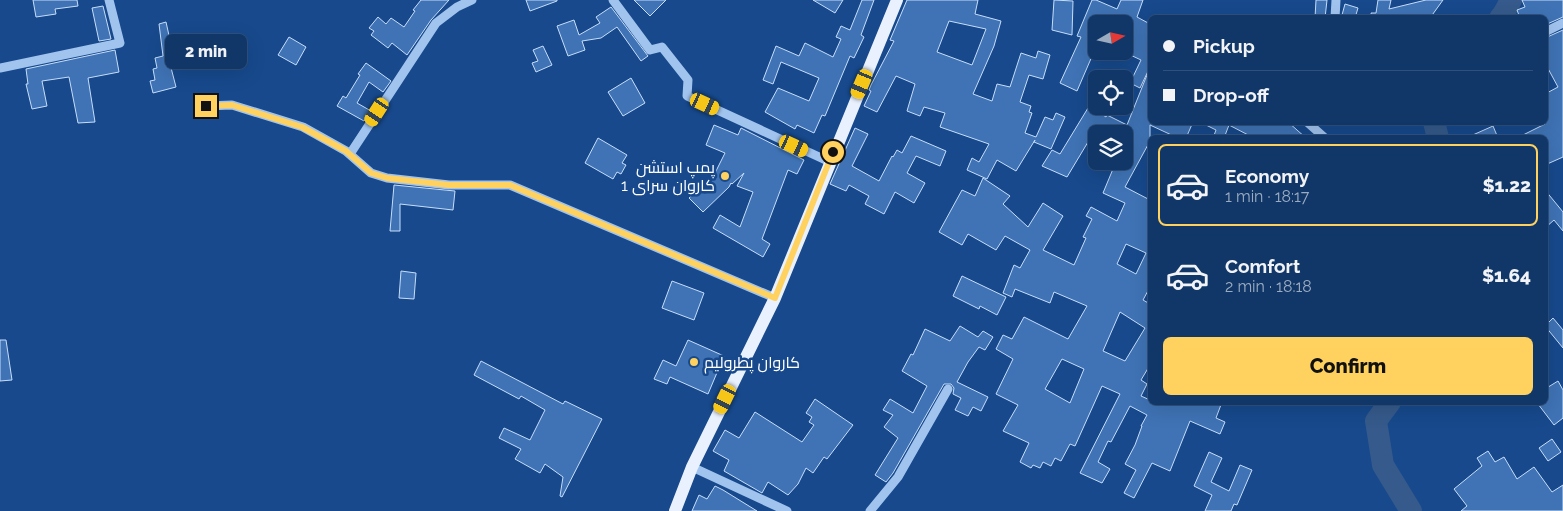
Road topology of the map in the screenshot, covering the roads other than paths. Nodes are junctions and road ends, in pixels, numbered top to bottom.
1 (109, 0) edge
2 (472, 0) edge
3 (613, 0) edge
4 (897, 0) edge
5 (1336, 0) edge
6 (1335, 15) edge
7 (1563, 23) edge
8 (1548, 30) edge
9 (0, 68) edge
10 (206, 106) dead end
11 (1310, 125) edge
12 (1321, 135) edge
13 (350, 154) junction
14 (830, 162) junction
15 (775, 298) junction
16 (948, 389) dead end
17 (692, 467) junction
18 (675, 511) edge
19 (787, 511) edge
20 (870, 511) edge

1 - 9 street
2 - 13 street
3 - 14 street
4 - 14 main road
5 - 6 street
7 - 8 street
10 - 13 street
11 - 12 street
13 - 15 street
14 - 15 main road
15 - 17 main road
16 - 20 street
17 - 18 main road
17 - 19 street

